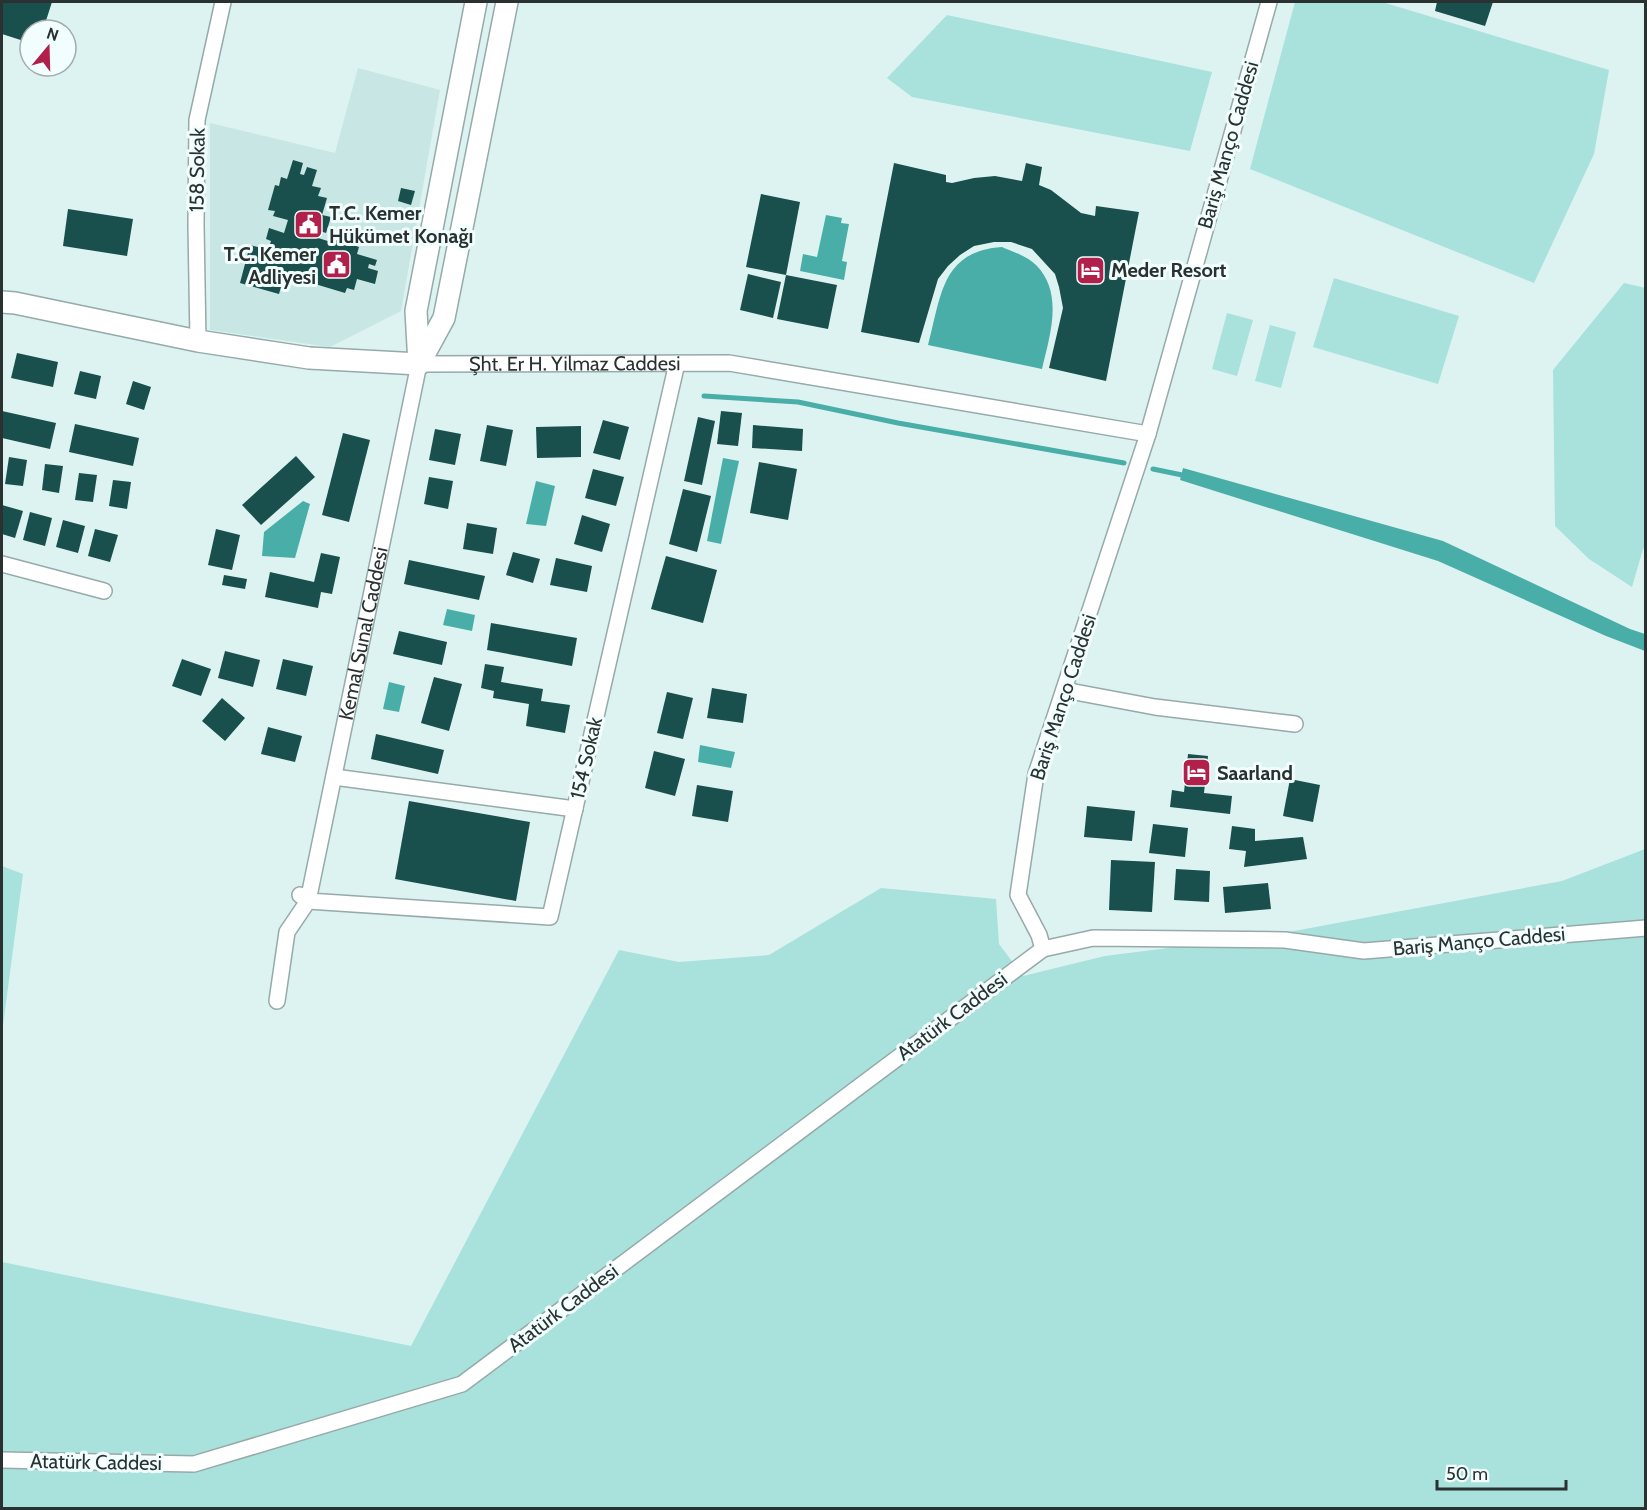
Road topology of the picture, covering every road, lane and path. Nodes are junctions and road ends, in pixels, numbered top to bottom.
1 (223, 2) edge
2 (476, 2) edge
3 (507, 2) edge
4 (1269, 2) edge
5 (434, 218) junction
6 (462, 225) junction
7 (2, 302) edge
8 (198, 341) junction
9 (677, 363) junction
10 (419, 364) junction
11 (1148, 434) junction
12 (2, 564) edge
13 (104, 591) dead end
14 (1064, 690) junction
15 (1295, 724) dead end
16 (334, 777) junction
17 (575, 809) junction
18 (304, 898) junction
19 (1646, 928) edge
20 (1043, 949) junction
21 (277, 1001) dead end
22 (2, 1460) edge

1 - 8 street, 158 Sokak
2 - 5 street, Kemal Sunal Caddesi
3 - 6 street, Kemal Sunal Caddesi
4 - 11 street, Bariş Manço Caddesi
5 - 6 street
5 - 10 street, Kemal Sunal Caddesi
6 - 10 street, Kemal Sunal Caddesi
7 - 8 street, Şht. Er H. Yilmaz Caddesi
8 - 10 street, Şht. Er H. Yilmaz Caddesi
9 - 10 street, Şht. Er H. Yilmaz Caddesi
9 - 11 street, Şht. Er H. Yilmaz Caddesi
9 - 17 street, 154 Sokak
10 - 16 street, Kemal Sunal Caddesi
11 - 14 street, Bariş Manço Caddesi
12 - 13 street
14 - 15 street
14 - 20 street, Bariş Manço Caddesi
16 - 17 street
16 - 18 street, Kemal Sunal Caddesi
17 - 18 street, 154 Sokak
18 - 21 street
19 - 20 street, Bariş Manço Caddesi
20 - 22 street, Atatürk Caddesi

